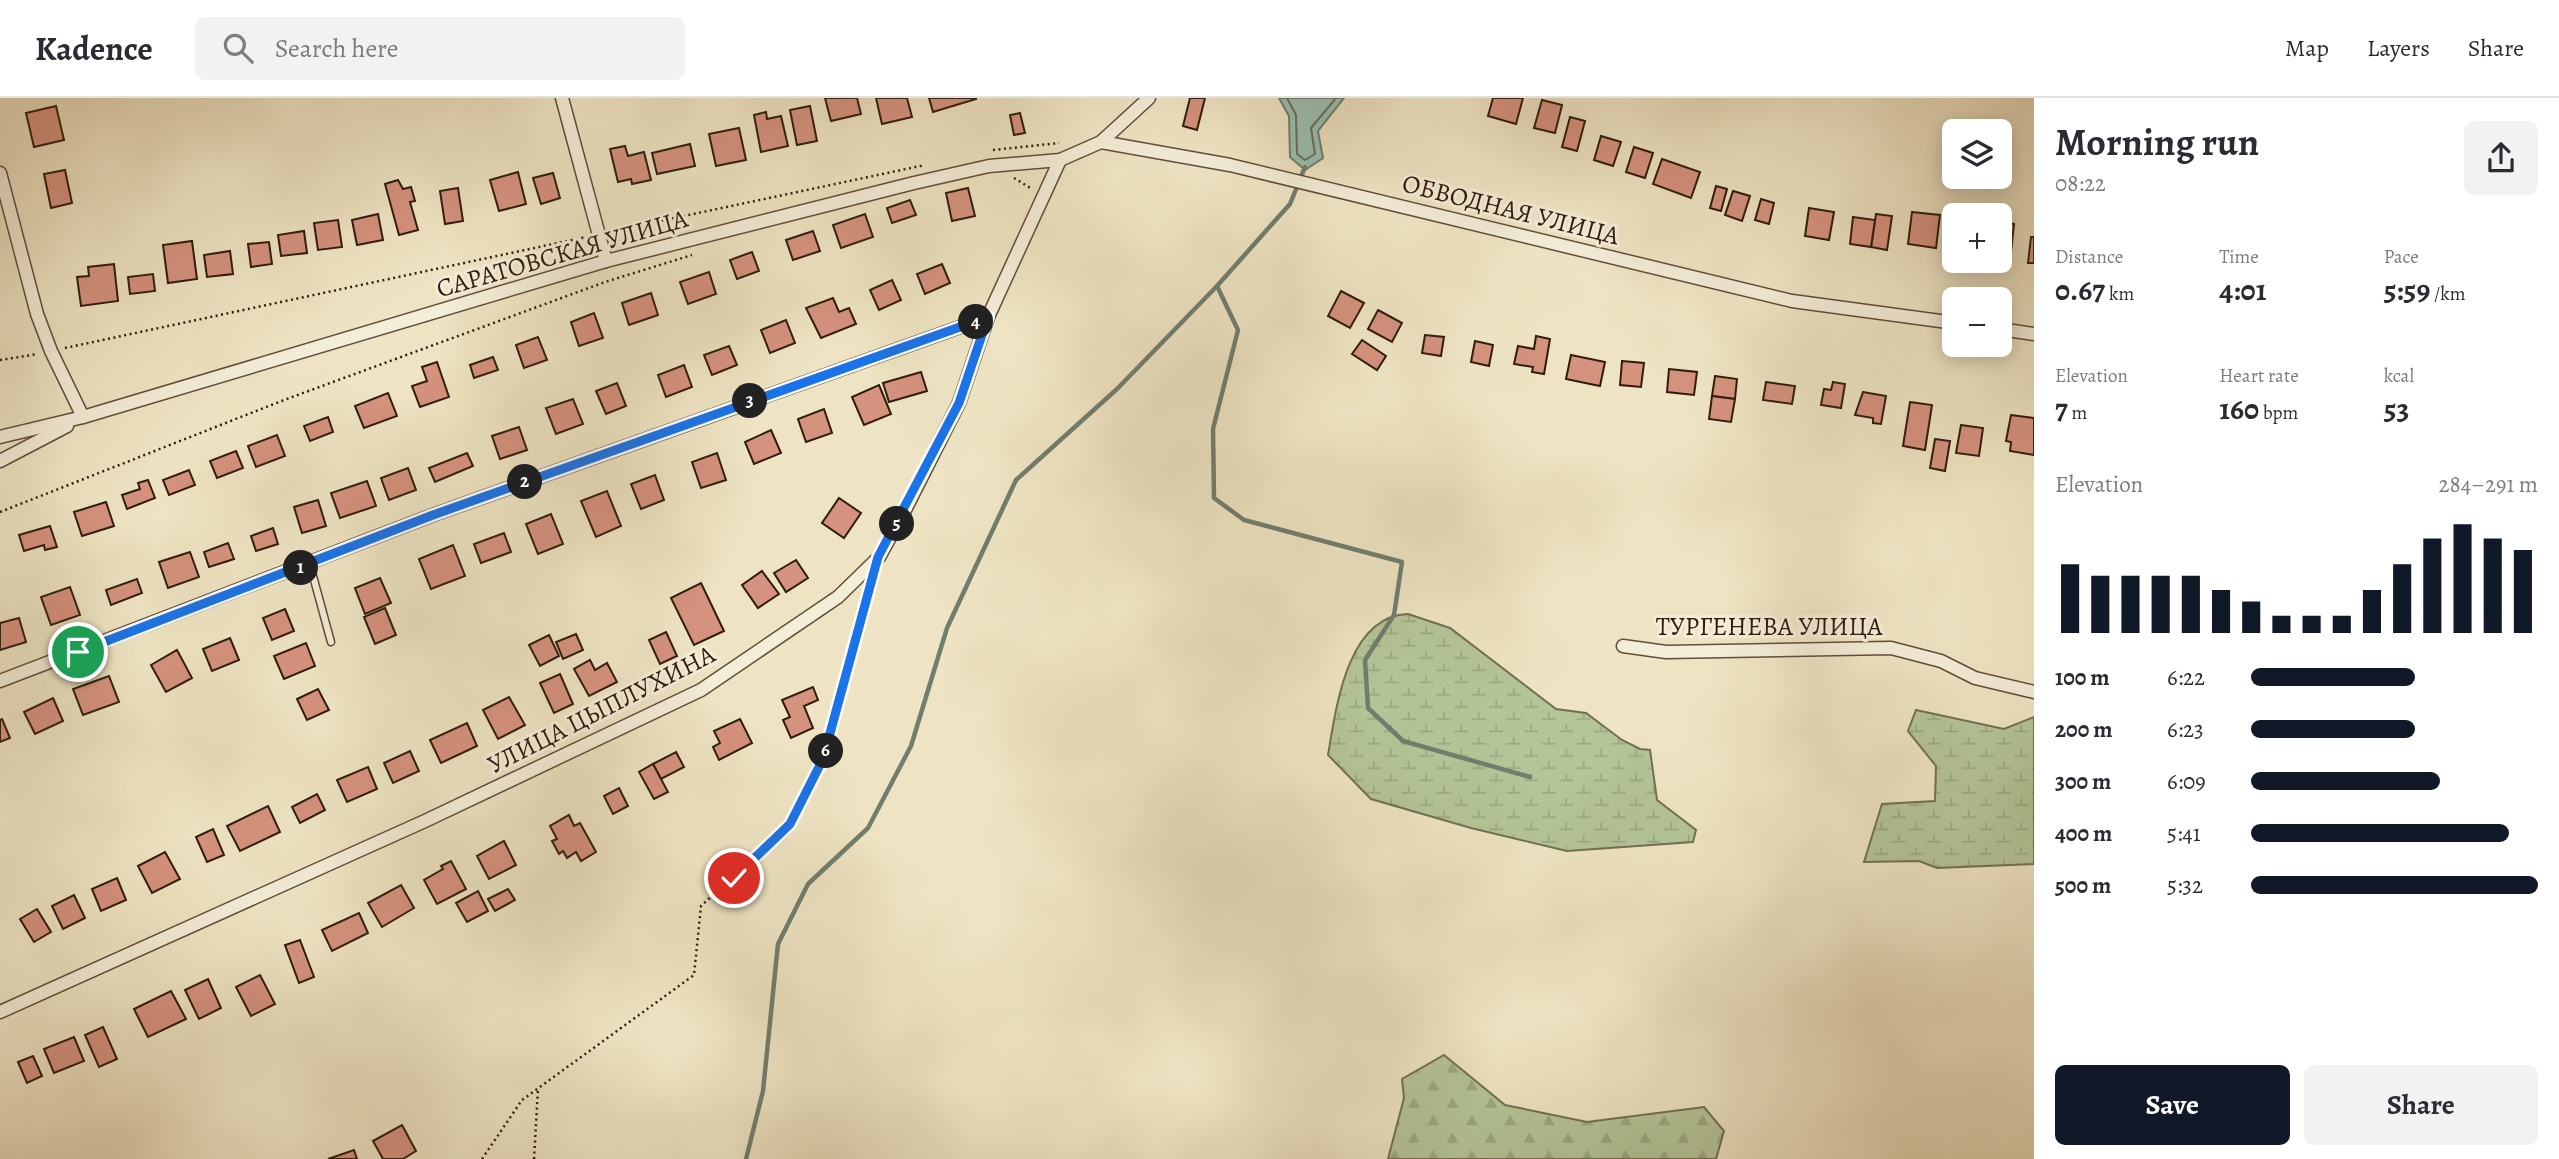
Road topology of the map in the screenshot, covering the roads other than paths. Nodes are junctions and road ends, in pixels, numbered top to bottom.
1 (562, 98) edge
2 (1149, 98) edge
3 (1101, 142) junction
4 (1060, 160) junction
5 (0, 173) edge
6 (606, 261) junction
7 (988, 317) junction
8 (1942, 321) edge
9 (2012, 331) edge
10 (2034, 334) edge
11 (83, 417) junction
12 (0, 436) edge
13 (0, 461) edge
14 (310, 565) junction
15 (331, 642) dead end
16 (1623, 646) dead end
17 (0, 681) edge
18 (2034, 691) edge
19 (0, 1012) edge

1 - 6 street
2 - 3 street
3 - 4 street
3 - 8 street, ОБВОДНАЯ УЛИЦА
4 - 6 street, САРАТОВСКАЯ УЛИЦА
4 - 7 street, УЛИЦА ЦЫПЛУХИНА
5 - 11 street
6 - 11 street, САРАТОВСКАЯ УЛИЦА
7 - 14 street
7 - 19 street, УЛИЦА ЦЫПЛУХИНА
9 - 10 street
11 - 12 street, САРАТОВСКАЯ УЛИЦА
11 - 13 street, САРАТОВСКАЯ УЛИЦА
14 - 15 lane
14 - 17 street
16 - 18 street, ТУРГЕНЕВА УЛИЦА

